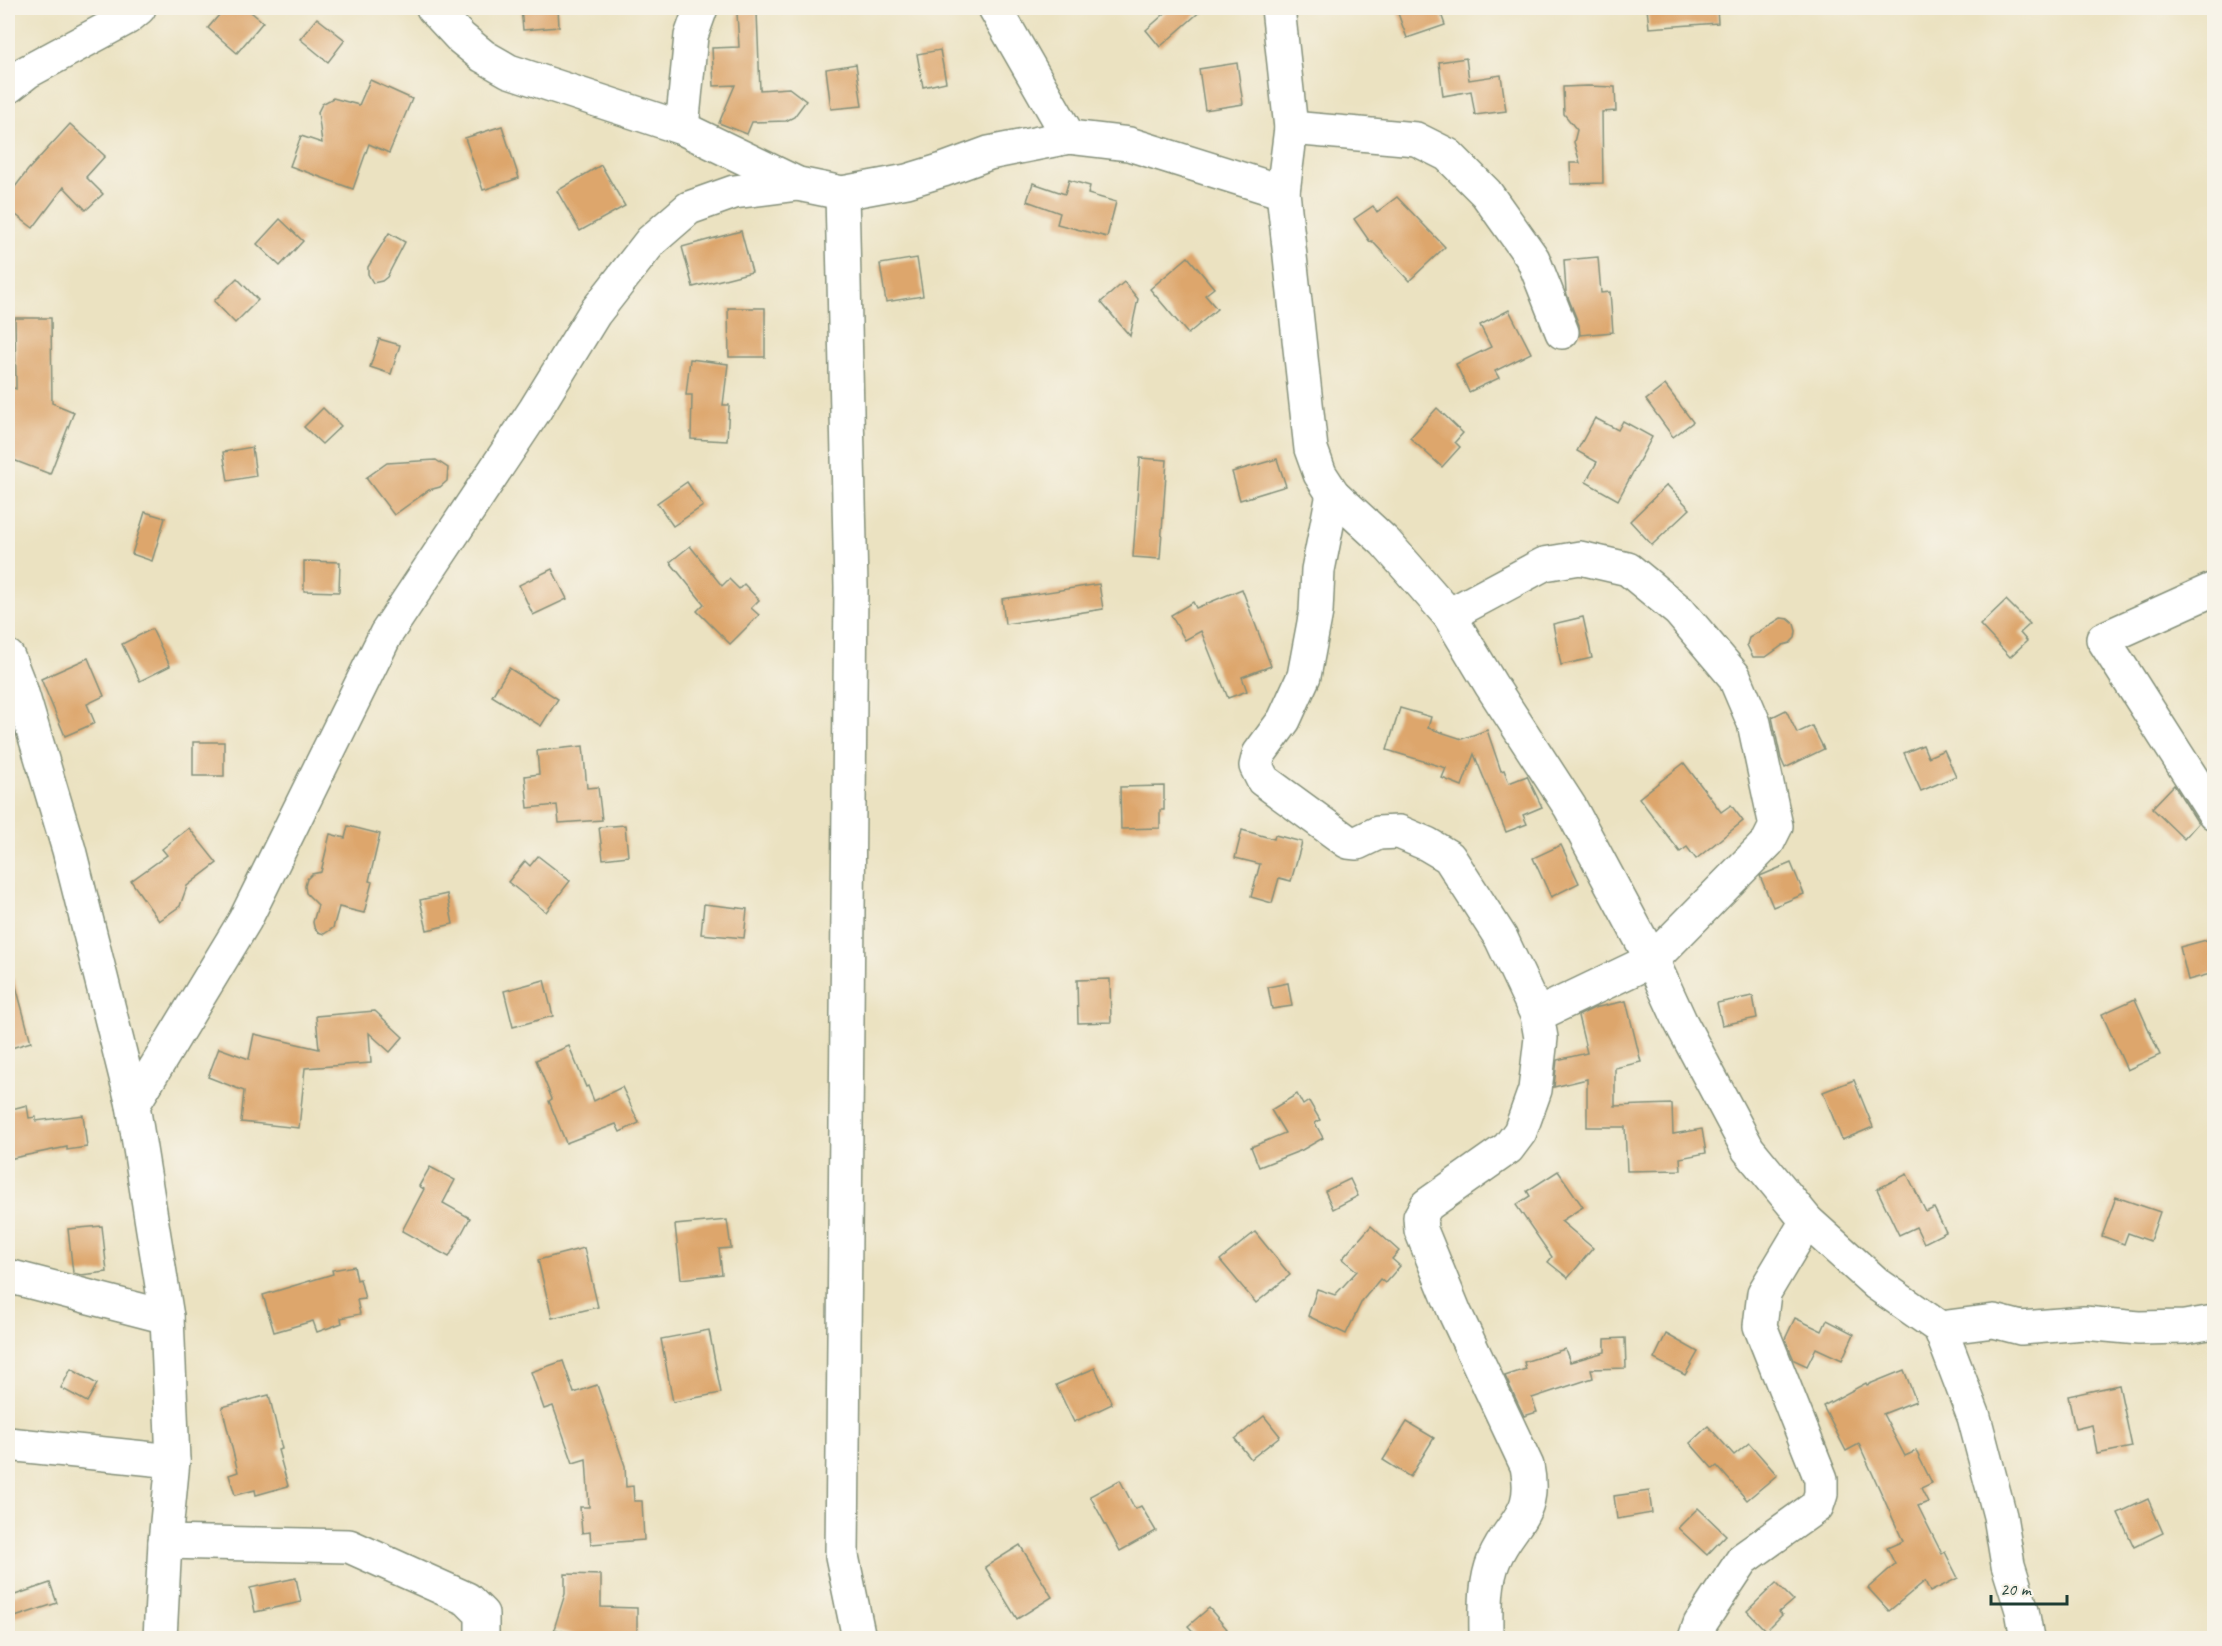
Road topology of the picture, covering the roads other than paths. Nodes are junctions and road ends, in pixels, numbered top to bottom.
1 (139, 8) edge
2 (434, 8) edge
3 (701, 8) edge
4 (995, 8) edge
5 (1278, 8) edge
6 (8, 87) edge
7 (682, 128) junction
8 (1291, 128) junction
9 (1069, 136) junction
10 (798, 184) junction
11 (1283, 192) junction
12 (842, 193) junction
13 (1562, 332) dead end
14 (1333, 494) junction
15 (2214, 590) edge
16 (1449, 615) junction
17 (8, 657) edge
18 (2214, 813) edge
19 (1652, 960) junction
20 (1537, 1015) junction
21 (133, 1105) junction
22 (1807, 1221) junction
23 (8, 1276) edge
24 (167, 1317) junction
25 (2214, 1322) edge
26 (1940, 1328) junction
27 (8, 1444) edge
28 (173, 1461) junction
29 (165, 1542) junction
30 (160, 1638) edge
31 (482, 1638) edge
32 (859, 1638) edge
33 (1486, 1638) edge
34 (1695, 1638) edge
35 (2027, 1638) edge

1 - 6 street
2 - 7 street
3 - 7 street
4 - 9 street
5 - 8 street
7 - 10 street
8 - 11 street
8 - 13 street
9 - 11 street
9 - 12 street
10 - 12 street
10 - 21 street
11 - 14 street
12 - 32 street
14 - 16 street
14 - 20 street
15 - 18 street
16 - 19 street
16 - 19 street
17 - 21 street
19 - 20 street
19 - 22 street
20 - 33 street
21 - 24 street
22 - 26 street
22 - 34 street
23 - 24 street
24 - 28 street
25 - 26 street
26 - 35 street
27 - 28 street
28 - 29 street
29 - 30 street
29 - 31 street

